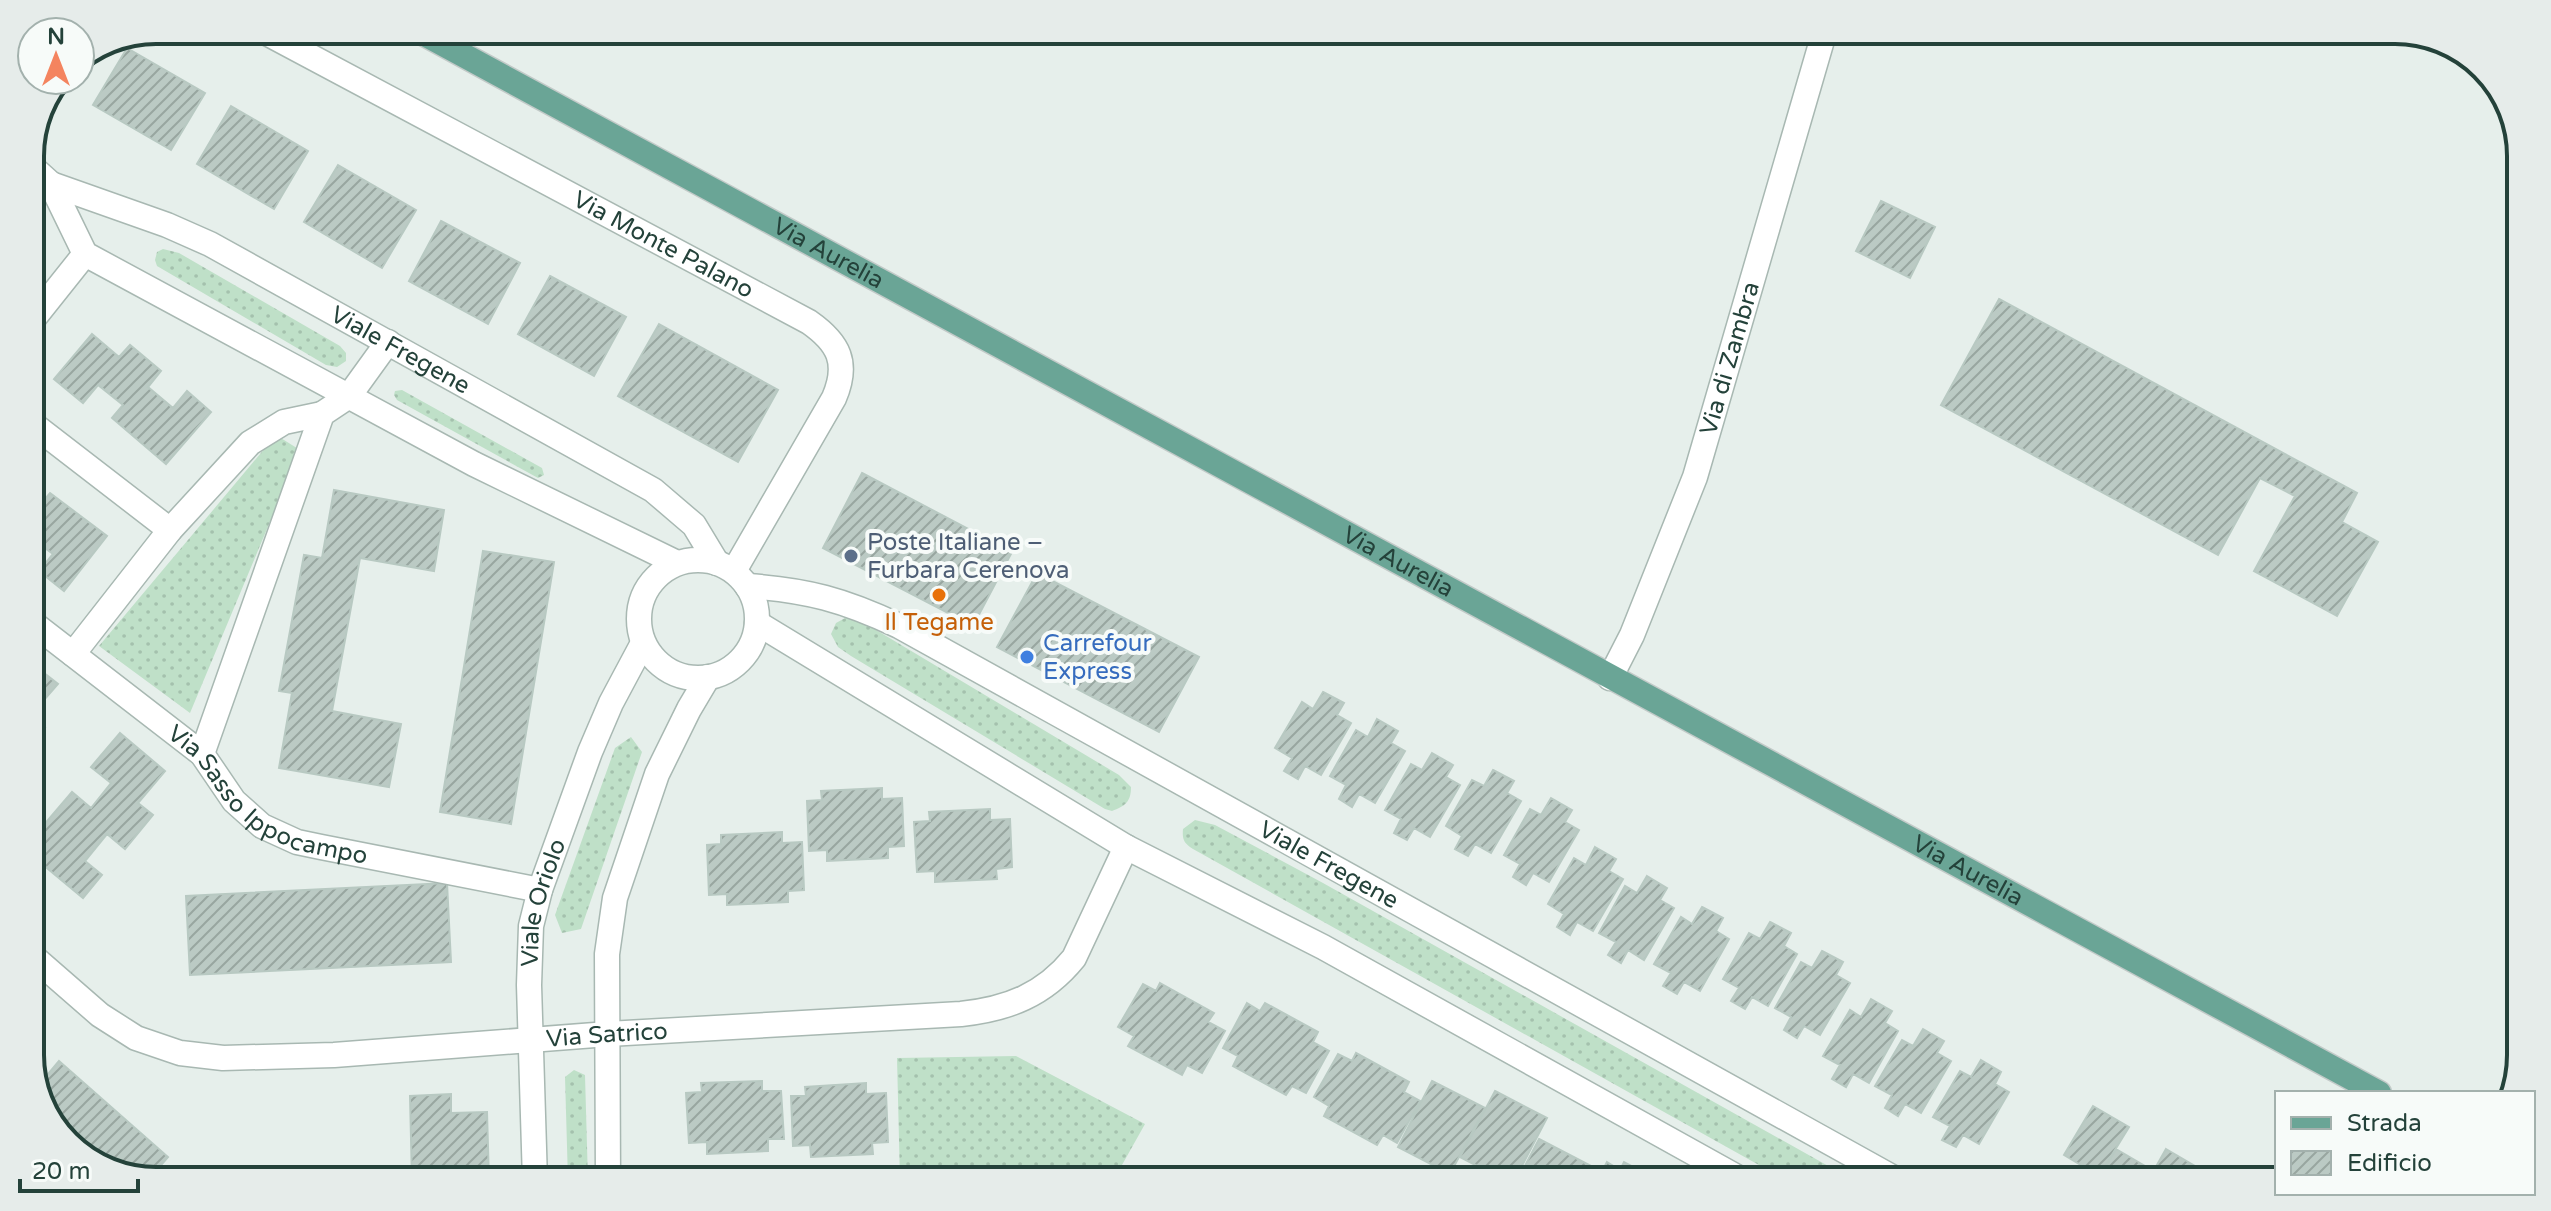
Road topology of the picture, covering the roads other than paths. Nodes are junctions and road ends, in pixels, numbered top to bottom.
1 (287, 44) edge
2 (443, 44) edge
3 (1821, 44) edge
4 (44, 178) edge
5 (51, 184) junction
6 (85, 254) junction
7 (44, 305) edge
8 (388, 342) junction
9 (349, 396) junction
10 (322, 414) junction
11 (44, 433) edge
12 (170, 530) junction
13 (677, 563) junction
14 (733, 573) junction
15 (757, 623) junction
16 (44, 632) edge
17 (643, 643) junction
18 (73, 654) junction
19 (708, 677) junction
20 (1610, 678) junction
21 (202, 754) junction
22 (1126, 847) junction
23 (540, 890) junction
24 (44, 966) edge
25 (608, 1034) junction
26 (530, 1039) junction
27 (2375, 1091) edge
28 (535, 1167) edge
29 (608, 1167) edge
30 (1719, 1167) edge
31 (1874, 1167) edge

1 - 14 street, Via Monte Palano
2 - 20 main road, Via Aurelia
3 - 20 street, Via di Zambra
4 - 5 street, Viale Fregene
5 - 6 street, Viale Fregene
5 - 8 street, Viale Fregene
6 - 7 street
6 - 9 street
8 - 9 street
8 - 14 street, Viale Fregene
9 - 10 street
9 - 13 street
10 - 12 street
10 - 21 street
11 - 12 street
12 - 18 street
13 - 14 street
13 - 17 street
14 - 15 street
14 - 31 street, Viale Fregene
15 - 19 street
15 - 22 street
16 - 18 street, Via Sasso Ippocampo
17 - 19 street
17 - 23 street, Viale Oriolo
18 - 21 street, Via Sasso Ippocampo
19 - 25 street
20 - 27 main road, Via Aurelia
21 - 23 street, Via Sasso Ippocampo
22 - 25 street, Via Satrico
22 - 30 street
23 - 26 street, Viale Oriolo
24 - 26 street, Via Satrico
25 - 26 street, Via Satrico
25 - 29 street
26 - 28 street, Viale Oriolo

